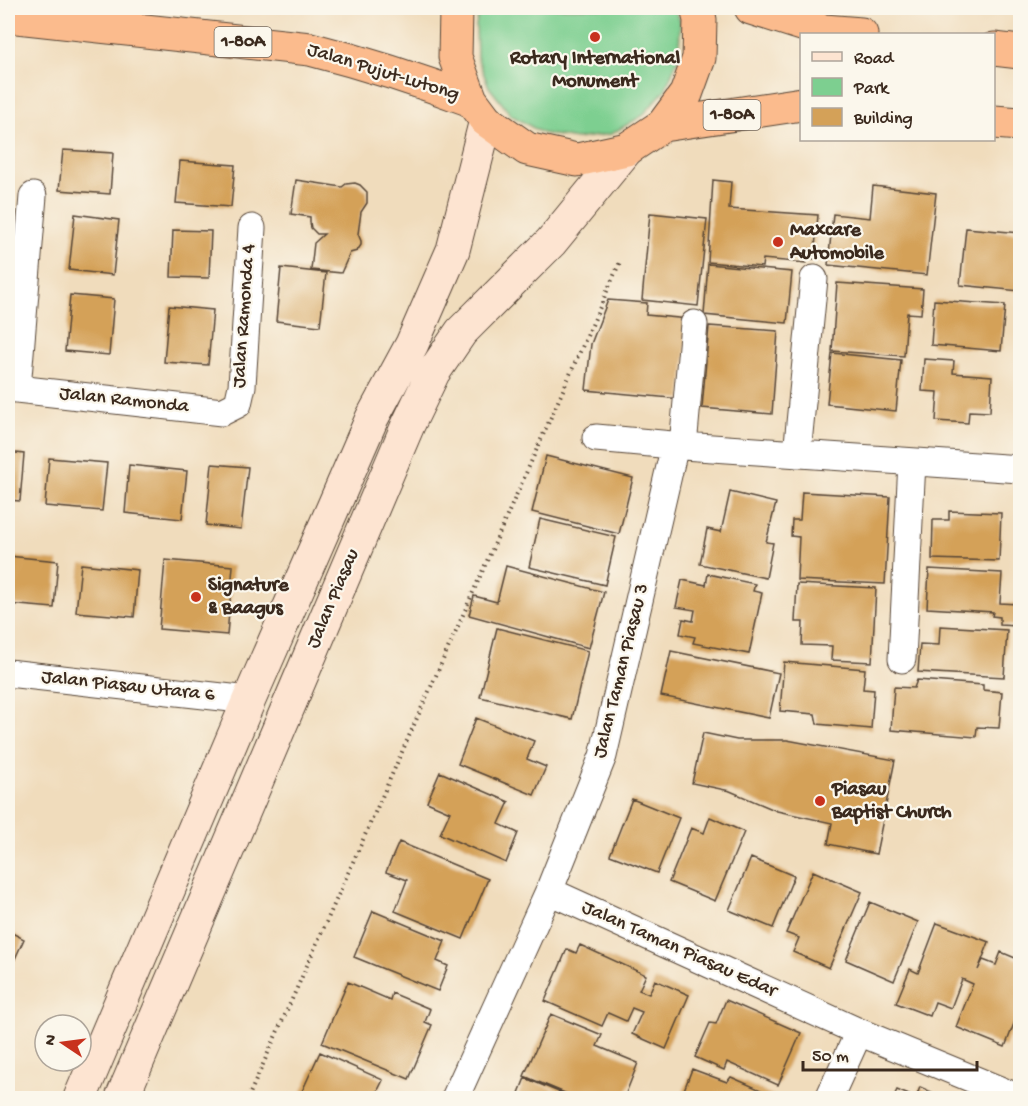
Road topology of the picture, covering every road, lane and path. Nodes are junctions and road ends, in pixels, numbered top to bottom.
1 (457, 8) edge
2 (697, 8) edge
3 (751, 8) edge
4 (8, 16) edge
5 (849, 33) edge
6 (995, 49) edge
7 (1020, 52) edge
8 (800, 104) edge
9 (479, 110) junction
10 (995, 122) edge
11 (1020, 124) edge
12 (663, 125) junction
13 (627, 149) junction
14 (33, 196) dead end
15 (252, 228) dead end
16 (620, 262) dead end
17 (814, 279) dead end
18 (694, 324) dead end
19 (12, 388) edge
20 (238, 404) joint
21 (596, 438) dead end
22 (679, 446) junction
23 (797, 454) junction
24 (912, 462) junction
25 (1020, 469) edge
26 (902, 659) dead end
27 (8, 673) edge
28 (249, 700) junction
29 (549, 891) junction
30 (859, 1032) junction
31 (80, 1098) edge
32 (122, 1098) edge
33 (248, 1098) edge
34 (455, 1098) edge
35 (829, 1098) edge
36 (1019, 1098) edge

1 - 9 highway
2 - 12 highway
3 - 5 highway
4 - 9 highway, Jalan Pujut-Lutong / 1-80A
6 - 7 highway
8 - 12 highway, 1-80A
9 - 13 highway, Jalan Pujut-Lutong
9 - 28 street, Jalan Piasau
10 - 11 highway
12 - 13 highway
13 - 32 street, Jalan Piasau
14 - 19 street
15 - 20 street, Jalan Ramonda 4
16 - 33 path
17 - 23 street
18 - 22 street, Jalan Taman Piasau 3
19 - 20 street, Jalan Ramonda
21 - 22 street
22 - 23 street
22 - 29 street, Jalan Taman Piasau 3
23 - 24 street
24 - 25 street
24 - 26 street
27 - 28 street, Jalan Piasau Utara 6
28 - 31 street, Jalan Piasau
29 - 30 street, Jalan Taman Piasau Edar
29 - 34 street
30 - 35 street
30 - 36 street, Jalan Taman Piasau Edar

